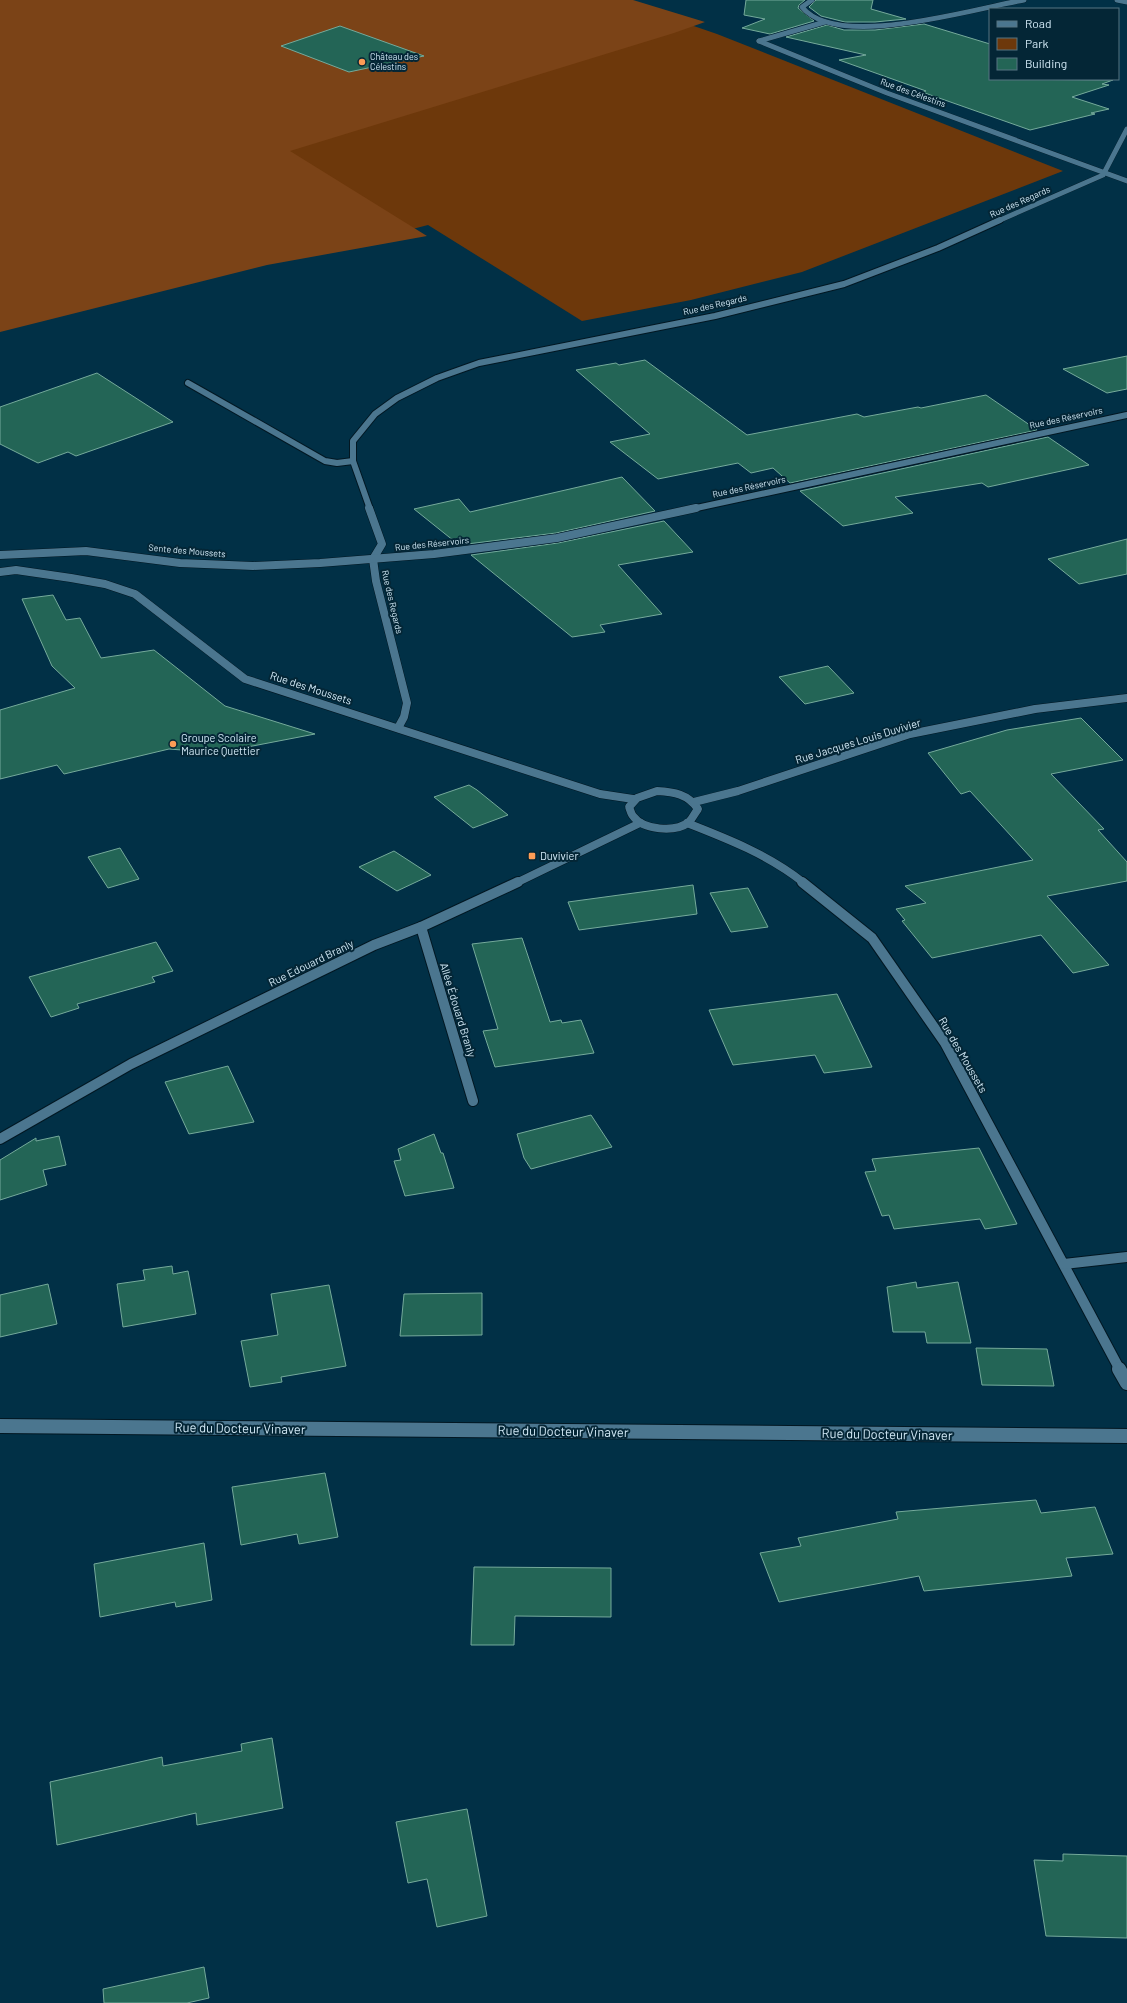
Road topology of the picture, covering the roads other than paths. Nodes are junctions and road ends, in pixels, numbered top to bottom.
1 (812, 0) edge
2 (1024, 0) edge
3 (1117, 0) edge
4 (1127, 2) edge
5 (824, 22) junction
6 (1127, 129) edge
7 (1104, 172) junction
8 (1127, 181) edge
9 (188, 383) dead end
10 (1127, 415) edge
11 (353, 461) junction
12 (0, 555) edge
13 (373, 559) junction
14 (0, 572) edge
15 (1127, 698) edge
16 (398, 728) junction
17 (633, 800) junction
18 (694, 802) junction
19 (640, 823) junction
20 (687, 824) junction
21 (421, 927) junction
22 (473, 1101) dead end
23 (0, 1139) edge
24 (1127, 1257) edge
25 (1064, 1264) junction
26 (1127, 1383) edge
27 (0, 1426) edge
28 (1127, 1436) edge

1 - 5 street
2 - 5 street
3 - 4 street
5 - 7 street, Rue des Célestins
6 - 7 street
7 - 8 street, Rue des Célestins
7 - 11 street, Rue des Regards
9 - 11 street
10 - 13 street, Rue des Réservoirs
11 - 13 street, Rue des Regards
12 - 13 street, Sente des Moussets
13 - 16 street, Rue des Regards
14 - 16 street, Rue des Moussets
15 - 18 street, Rue Jacques Louis Duvivier
16 - 17 street, Rue des Moussets
17 - 18 street
17 - 19 street
18 - 20 street
19 - 20 street
19 - 21 street, Rue Edouard Branly
20 - 25 street, Rue des Moussets
21 - 22 street, Allée Édouard Branly
21 - 23 street, Rue Edouard Branly
24 - 25 street
25 - 26 street, Rue des Moussets
27 - 28 street, Rue du Docteur Vinaver

